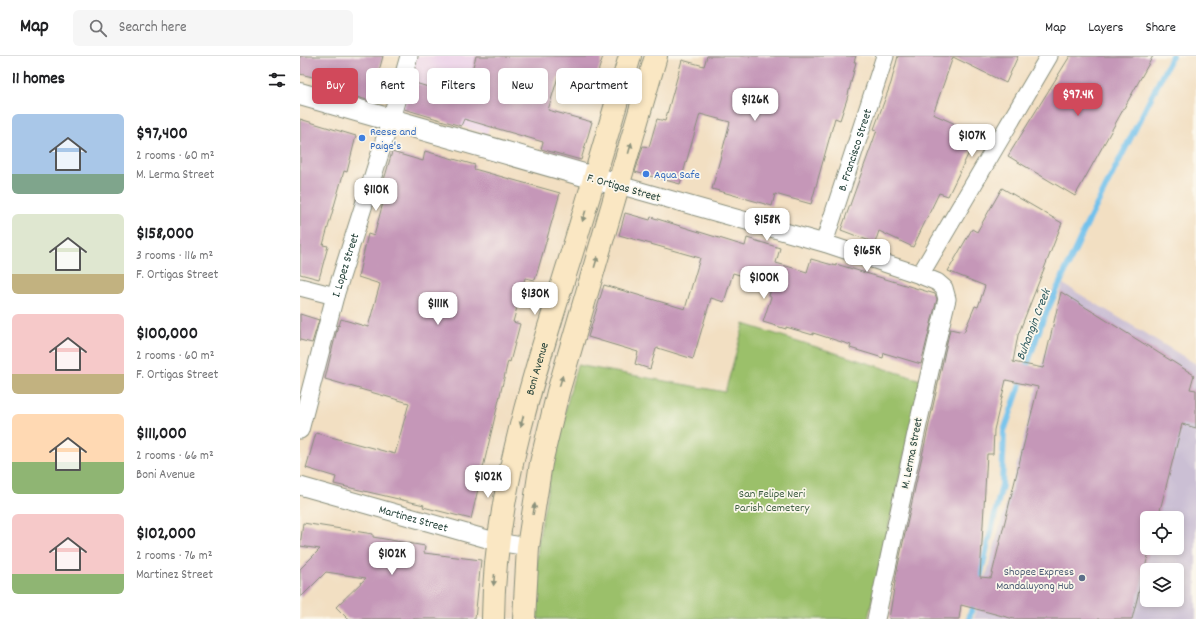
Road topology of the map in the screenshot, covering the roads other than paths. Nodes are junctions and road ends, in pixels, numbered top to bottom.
1 (409, 56) edge
2 (630, 56) edge
3 (656, 56) edge
4 (885, 56) edge
5 (1050, 56) edge
6 (300, 94) edge
7 (391, 119) junction
8 (594, 179) junction
9 (619, 186) junction
10 (824, 243) junction
11 (920, 275) junction
12 (300, 287) edge
13 (944, 288) joint
14 (334, 296) junction
15 (300, 430) edge
16 (300, 486) edge
17 (498, 542) junction
18 (528, 547) junction
19 (493, 619) edge
20 (524, 619) edge
21 (876, 619) edge

1 - 7 street, I. Lopez Street
2 - 8 main road, Boni Avenue
9 -> 3 main road
4 - 10 street, B. Francisco Street
5 - 11 street
6 - 7 street, F. Ortigas Street
7 - 8 street, F. Ortigas Street
7 - 14 street, I. Lopez Street
8 - 9 street, F. Ortigas Street
8 -> 17 main road, Boni Avenue
9 - 10 street, F. Ortigas Street
18 -> 9 main road
10 - 11 street, F. Ortigas Street
11 - 13 street, F. Ortigas Street
12 - 14 street
13 - 21 street, M. Lerma Street
14 - 15 street, I. Lopez Street
16 - 17 street, Martinez Street
17 - 18 street, Martinez Street
17 -> 19 main road, Boni Avenue
18 - 20 main road

